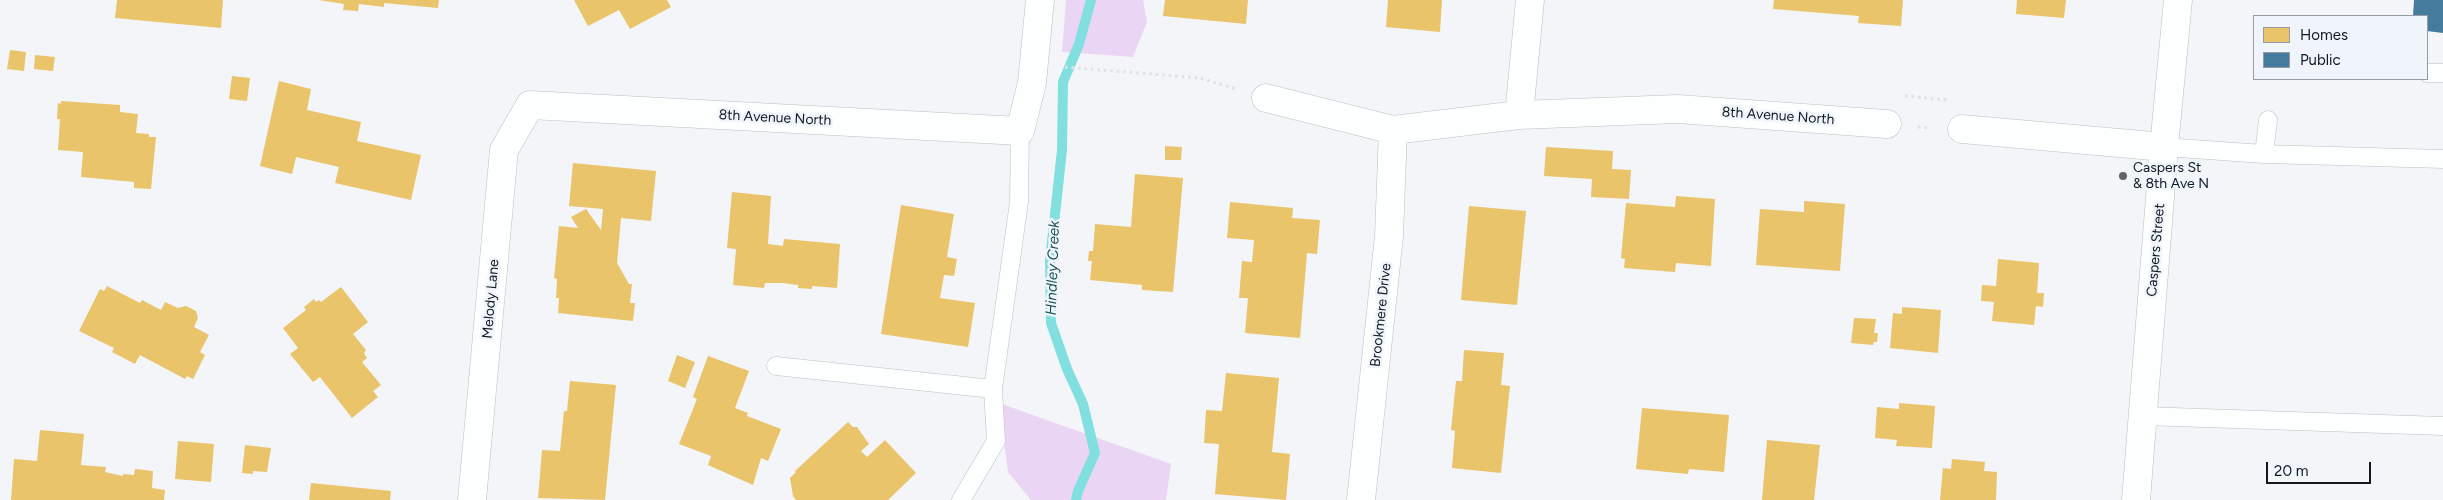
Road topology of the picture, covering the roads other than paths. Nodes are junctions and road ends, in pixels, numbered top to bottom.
1 (1040, 0) edge
2 (1530, 0) edge
3 (2178, 0) edge
4 (2443, 73) edge
5 (2428, 74) edge
6 (1266, 98) road end
7 (530, 105) joint
8 (1519, 116) junction
9 (2268, 120) dead end
10 (1888, 124) road end
11 (1962, 129) road end
12 (1393, 130) junction
13 (1020, 131) junction
14 (2164, 147) junction
15 (2264, 154) junction
16 (2443, 159) edge
17 (776, 366) dead end
18 (993, 389) junction
19 (2143, 416) junction
20 (2443, 426) edge
21 (472, 500) edge
22 (961, 500) edge
23 (1361, 500) edge
24 (2136, 500) edge

1 - 13 street
2 - 8 street
3 - 14 street, Caspers Street
4 - 5 lane
6 - 12 street
7 - 13 street, 8th Avenue North
7 - 21 street, Melody Lane
8 - 10 street, 8th Avenue North
8 - 12 street, 8th Avenue North
9 - 15 lane
11 - 14 street
12 - 23 street, Brookmere Drive
13 - 18 lane
14 - 15 lane
14 - 19 street, Caspers Street
15 - 16 lane
17 - 18 lane
18 - 22 lane
19 - 20 lane
19 - 24 street, Caspers Street

